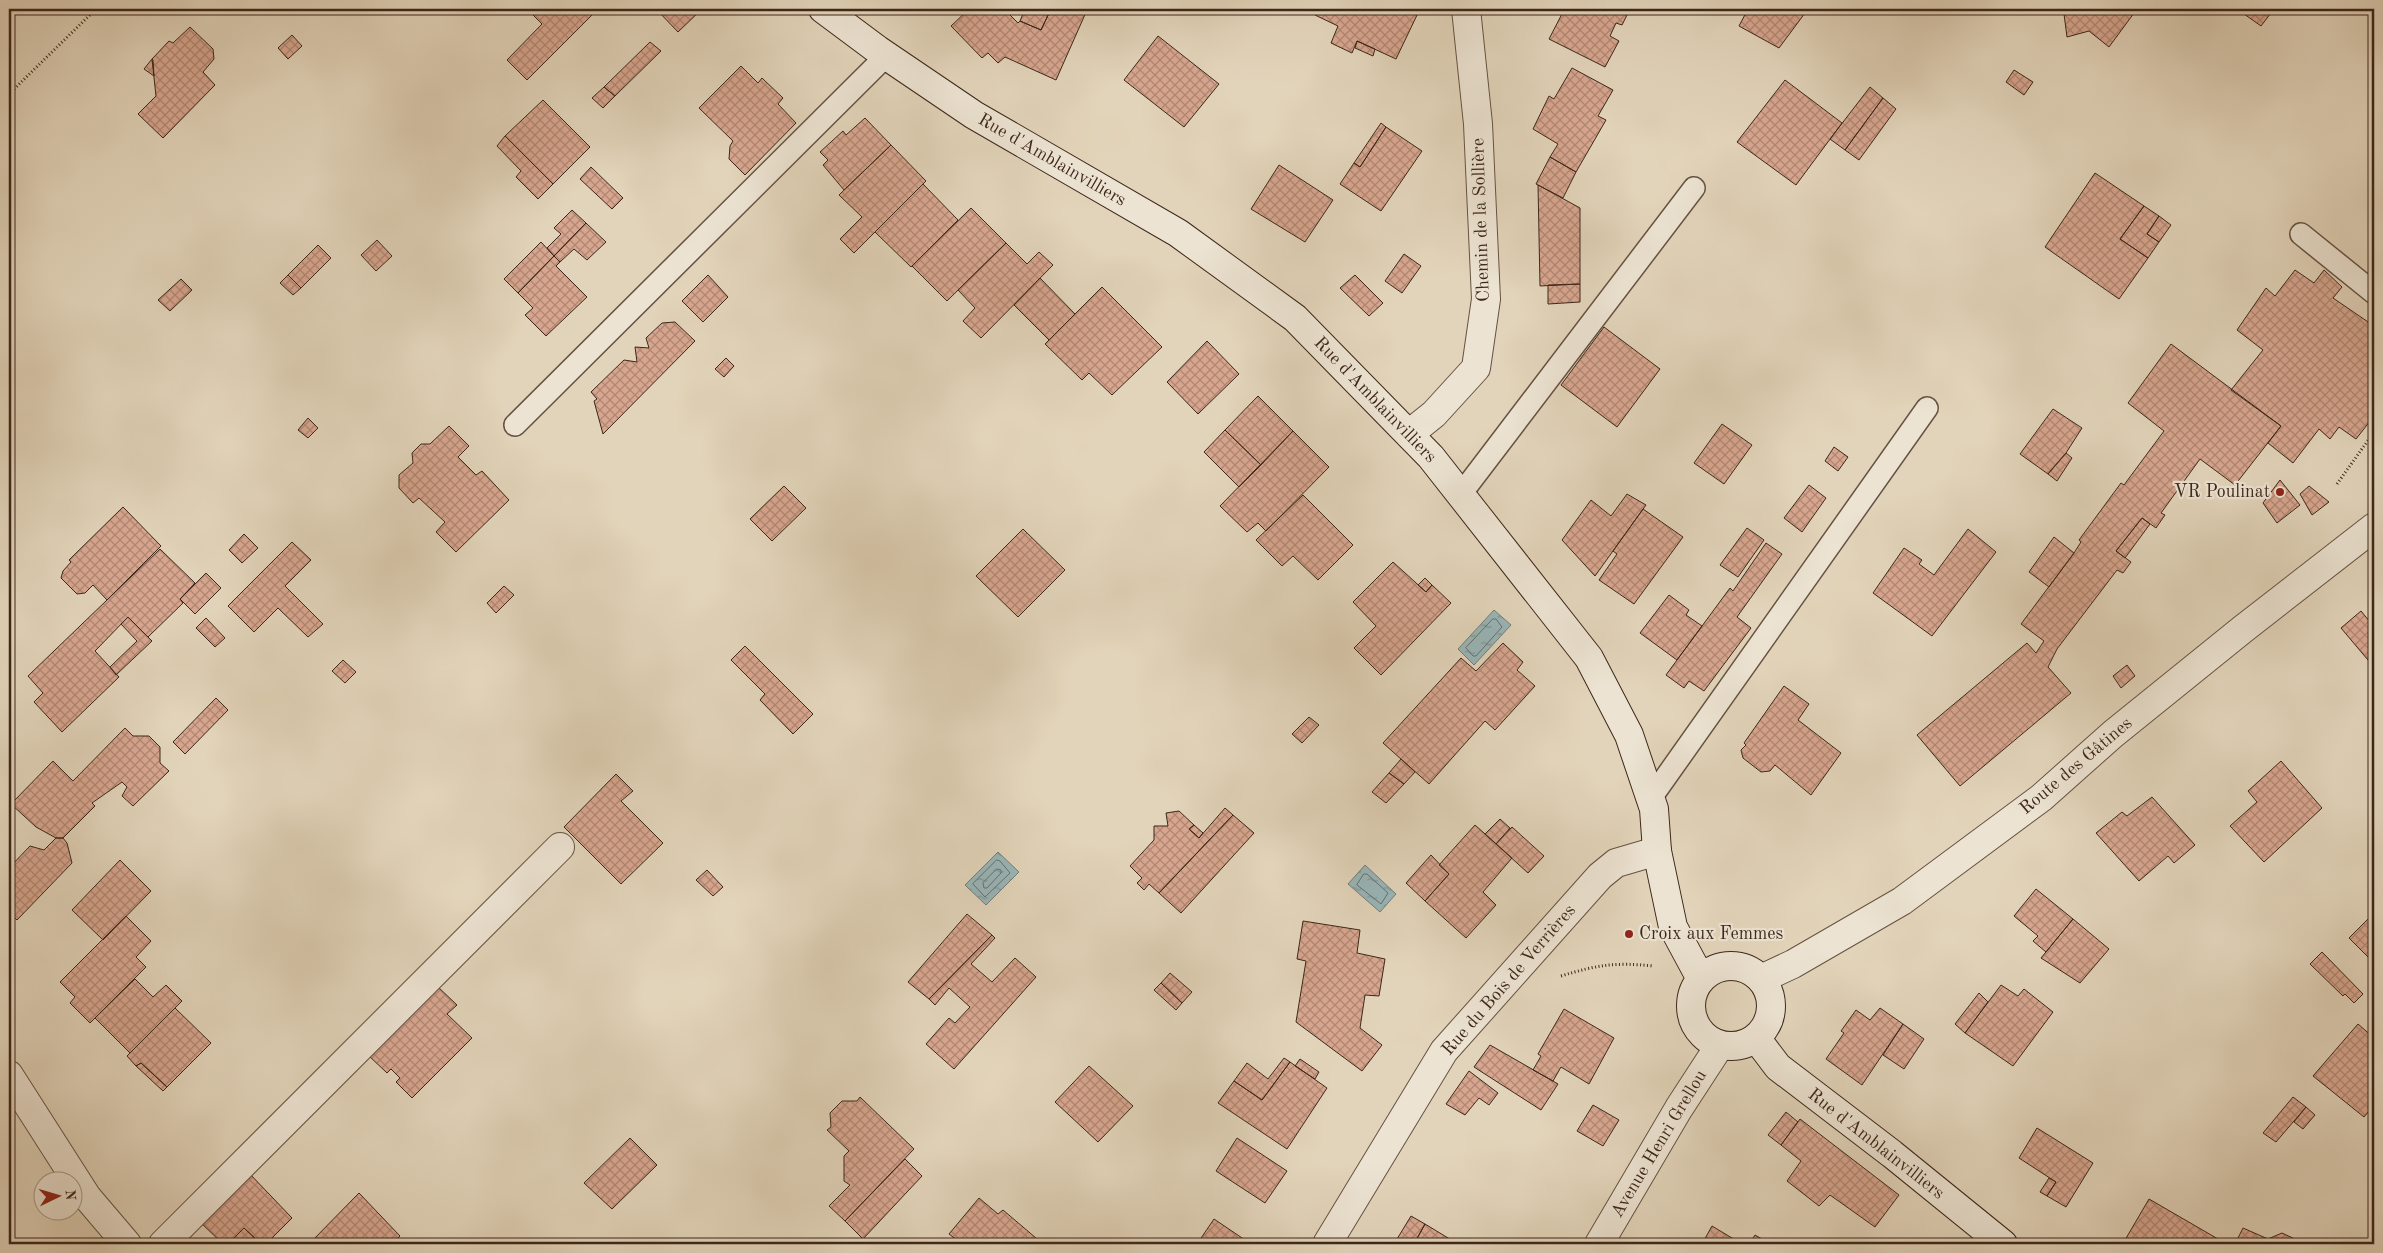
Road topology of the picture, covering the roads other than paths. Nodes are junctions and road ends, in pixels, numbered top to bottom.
1 (823, 9) edge
2 (1466, 9) edge
3 (886, 56) junction
4 (1694, 188) dead end
5 (2301, 234) dead end
6 (2374, 293) edge
7 (1927, 408) dead end
8 (516, 425) dead end
9 (1409, 434) junction
10 (1461, 494) junction
11 (2374, 526) edge
12 (1651, 798) junction
13 (560, 847) dead end
14 (1657, 851) junction
15 (1701, 979) junction
16 (1761, 979) junction
17 (1756, 1038) junction
18 (1720, 1045) junction
19 (9, 1075) edge
20 (127, 1244) edge
21 (163, 1244) edge
22 (1327, 1244) edge
23 (1599, 1244) edge
24 (2003, 1244) edge

1 - 3 street, Rue d'Amblainvilliers
2 - 9 street, Chemin de la Sollière
3 - 8 lane
3 - 9 street, Rue d'Amblainvilliers
4 - 10 lane
5 - 6 lane
7 - 12 lane
9 - 10 street, Rue d'Amblainvilliers
10 - 12 street, Rue d'Amblainvilliers
11 - 16 street, Route des Gâtines
12 - 14 street, Rue d'Amblainvilliers
13 - 21 street
14 - 15 street, Rue d'Amblainvilliers
14 - 22 street, Rue du Bois de Verrières
15 - 16 street
15 - 18 street
16 - 17 street
17 - 18 street
17 - 24 street, Rue d'Amblainvilliers
18 - 23 street, Avenue Henri Grellou
19 - 20 street

